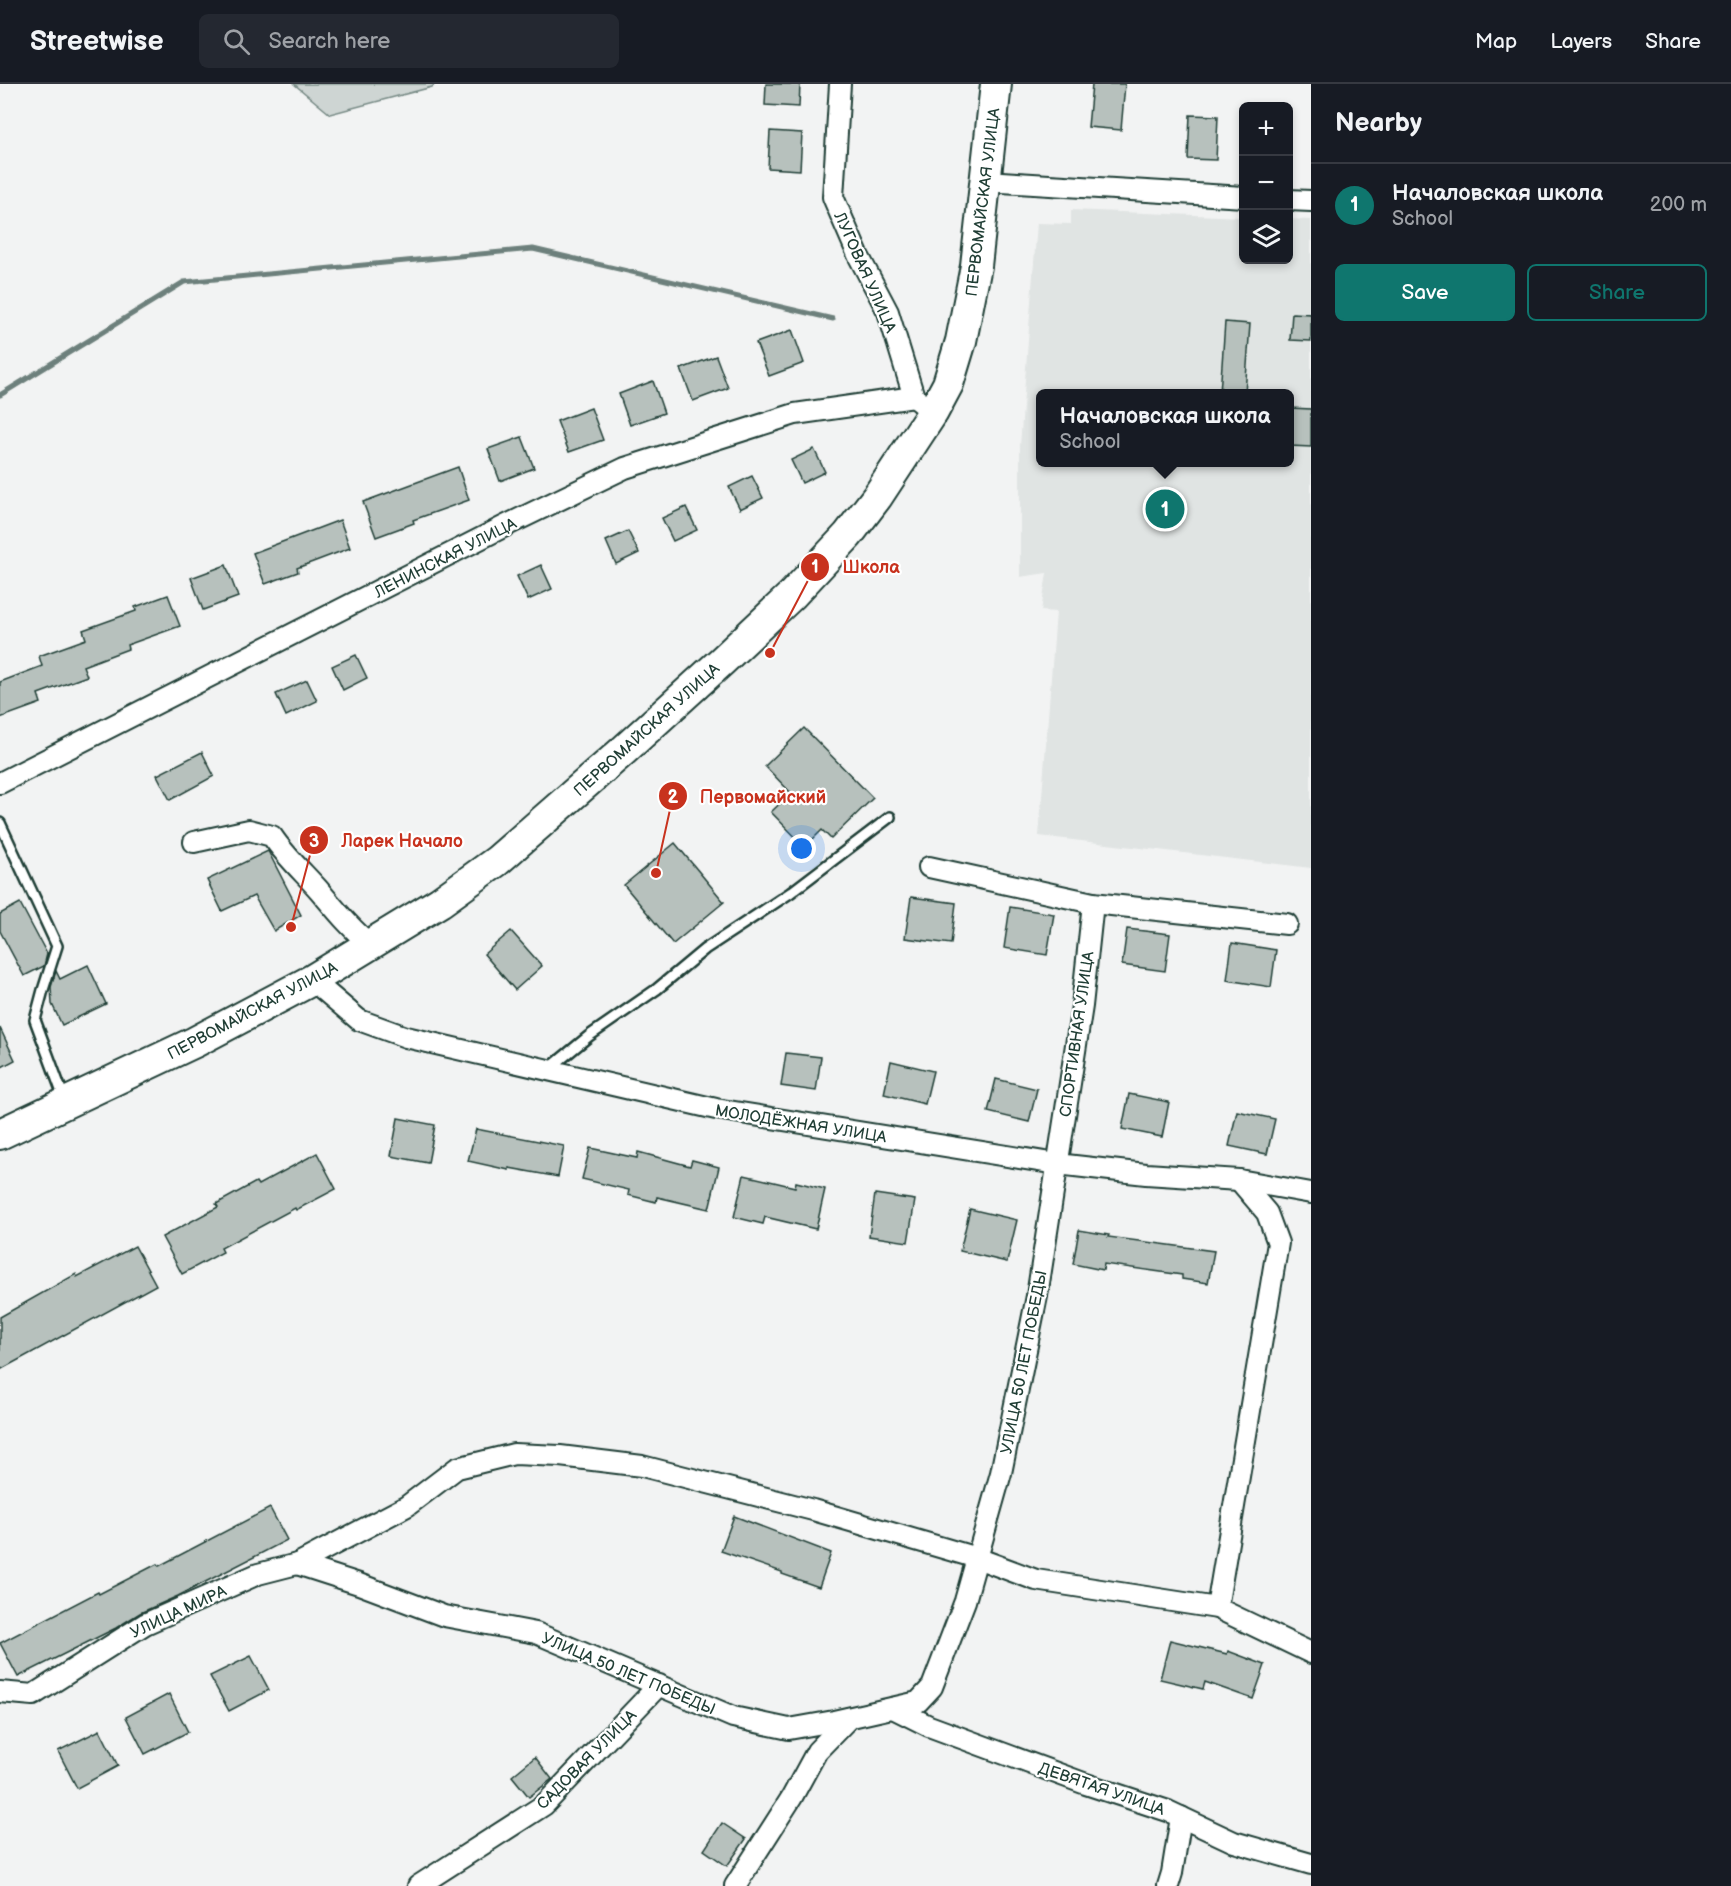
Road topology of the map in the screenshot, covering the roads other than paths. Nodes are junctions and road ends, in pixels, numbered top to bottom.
1 (840, 84) edge
2 (996, 84) edge
3 (986, 182) junction
4 (1239, 197) edge
5 (1293, 200) edge
6 (1311, 201) edge
7 (923, 404) junction
8 (0, 783) edge
9 (890, 817) dead end
10 (0, 823) edge
11 (194, 842) dead end
12 (929, 867) dead end
13 (1093, 903) junction
14 (1287, 924) dead end
15 (371, 945) junction
16 (312, 980) junction
17 (548, 1070) junction
18 (66, 1103) junction
19 (0, 1134) edge
20 (1057, 1164) junction
21 (1239, 1180) junction
22 (1311, 1193) edge
23 (977, 1558) junction
24 (297, 1564) junction
25 (1217, 1608) junction
26 (1311, 1653) edge
27 (659, 1685) junction
28 (0, 1692) edge
29 (893, 1708) junction
30 (849, 1718) junction
31 (1181, 1817) junction
32 (1311, 1864) edge
33 (418, 1886) edge
34 (735, 1886) edge
35 (1168, 1886) edge

1 - 7 street, ЛУГОВАЯ УЛИЦА
2 - 3 main road, ПЕРВОМАЙСКАЯ УЛИЦА
3 - 4 street
3 - 7 main road, ПЕРВОМАЙСКАЯ УЛИЦА
5 - 6 street
7 - 8 street, ЛЕНИНСКАЯ УЛИЦА
7 - 15 main road, ПЕРВОМАЙСКАЯ УЛИЦА
9 - 17 lane
10 - 18 lane
11 - 15 street
12 - 13 street
13 - 14 street
13 - 20 street, СПОРТИВНАЯ УЛИЦА
15 - 16 main road, ПЕРВОМАЙСКАЯ УЛИЦА
16 - 17 street, МОЛОДЁЖНАЯ УЛИЦА
16 - 18 main road, ПЕРВОМАЙСКАЯ УЛИЦА
17 - 20 street, МОЛОДЁЖНАЯ УЛИЦА
18 - 19 main road, ПЕРВОМАЙСКАЯ УЛИЦА
20 - 21 street, МОЛОДЁЖНАЯ УЛИЦА
20 - 23 street, УЛИЦА 50 ЛЕТ ПОБЕДЫ
21 - 22 street, МОЛОДЁЖНАЯ УЛИЦА
21 - 25 street
23 - 24 street
23 - 25 street
23 - 29 street, УЛИЦА 50 ЛЕТ ПОБЕДЫ
24 - 27 street, УЛИЦА 50 ЛЕТ ПОБЕДЫ
24 - 28 street, УЛИЦА МИРА
25 - 26 street
27 - 30 street, УЛИЦА 50 ЛЕТ ПОБЕДЫ
27 - 33 street, САДОВАЯ УЛИЦА
29 - 30 street, УЛИЦА 50 ЛЕТ ПОБЕДЫ
29 - 31 street, ДЕВЯТАЯ УЛИЦА
30 - 34 street
31 - 32 street, ДЕВЯТАЯ УЛИЦА
31 - 35 street

